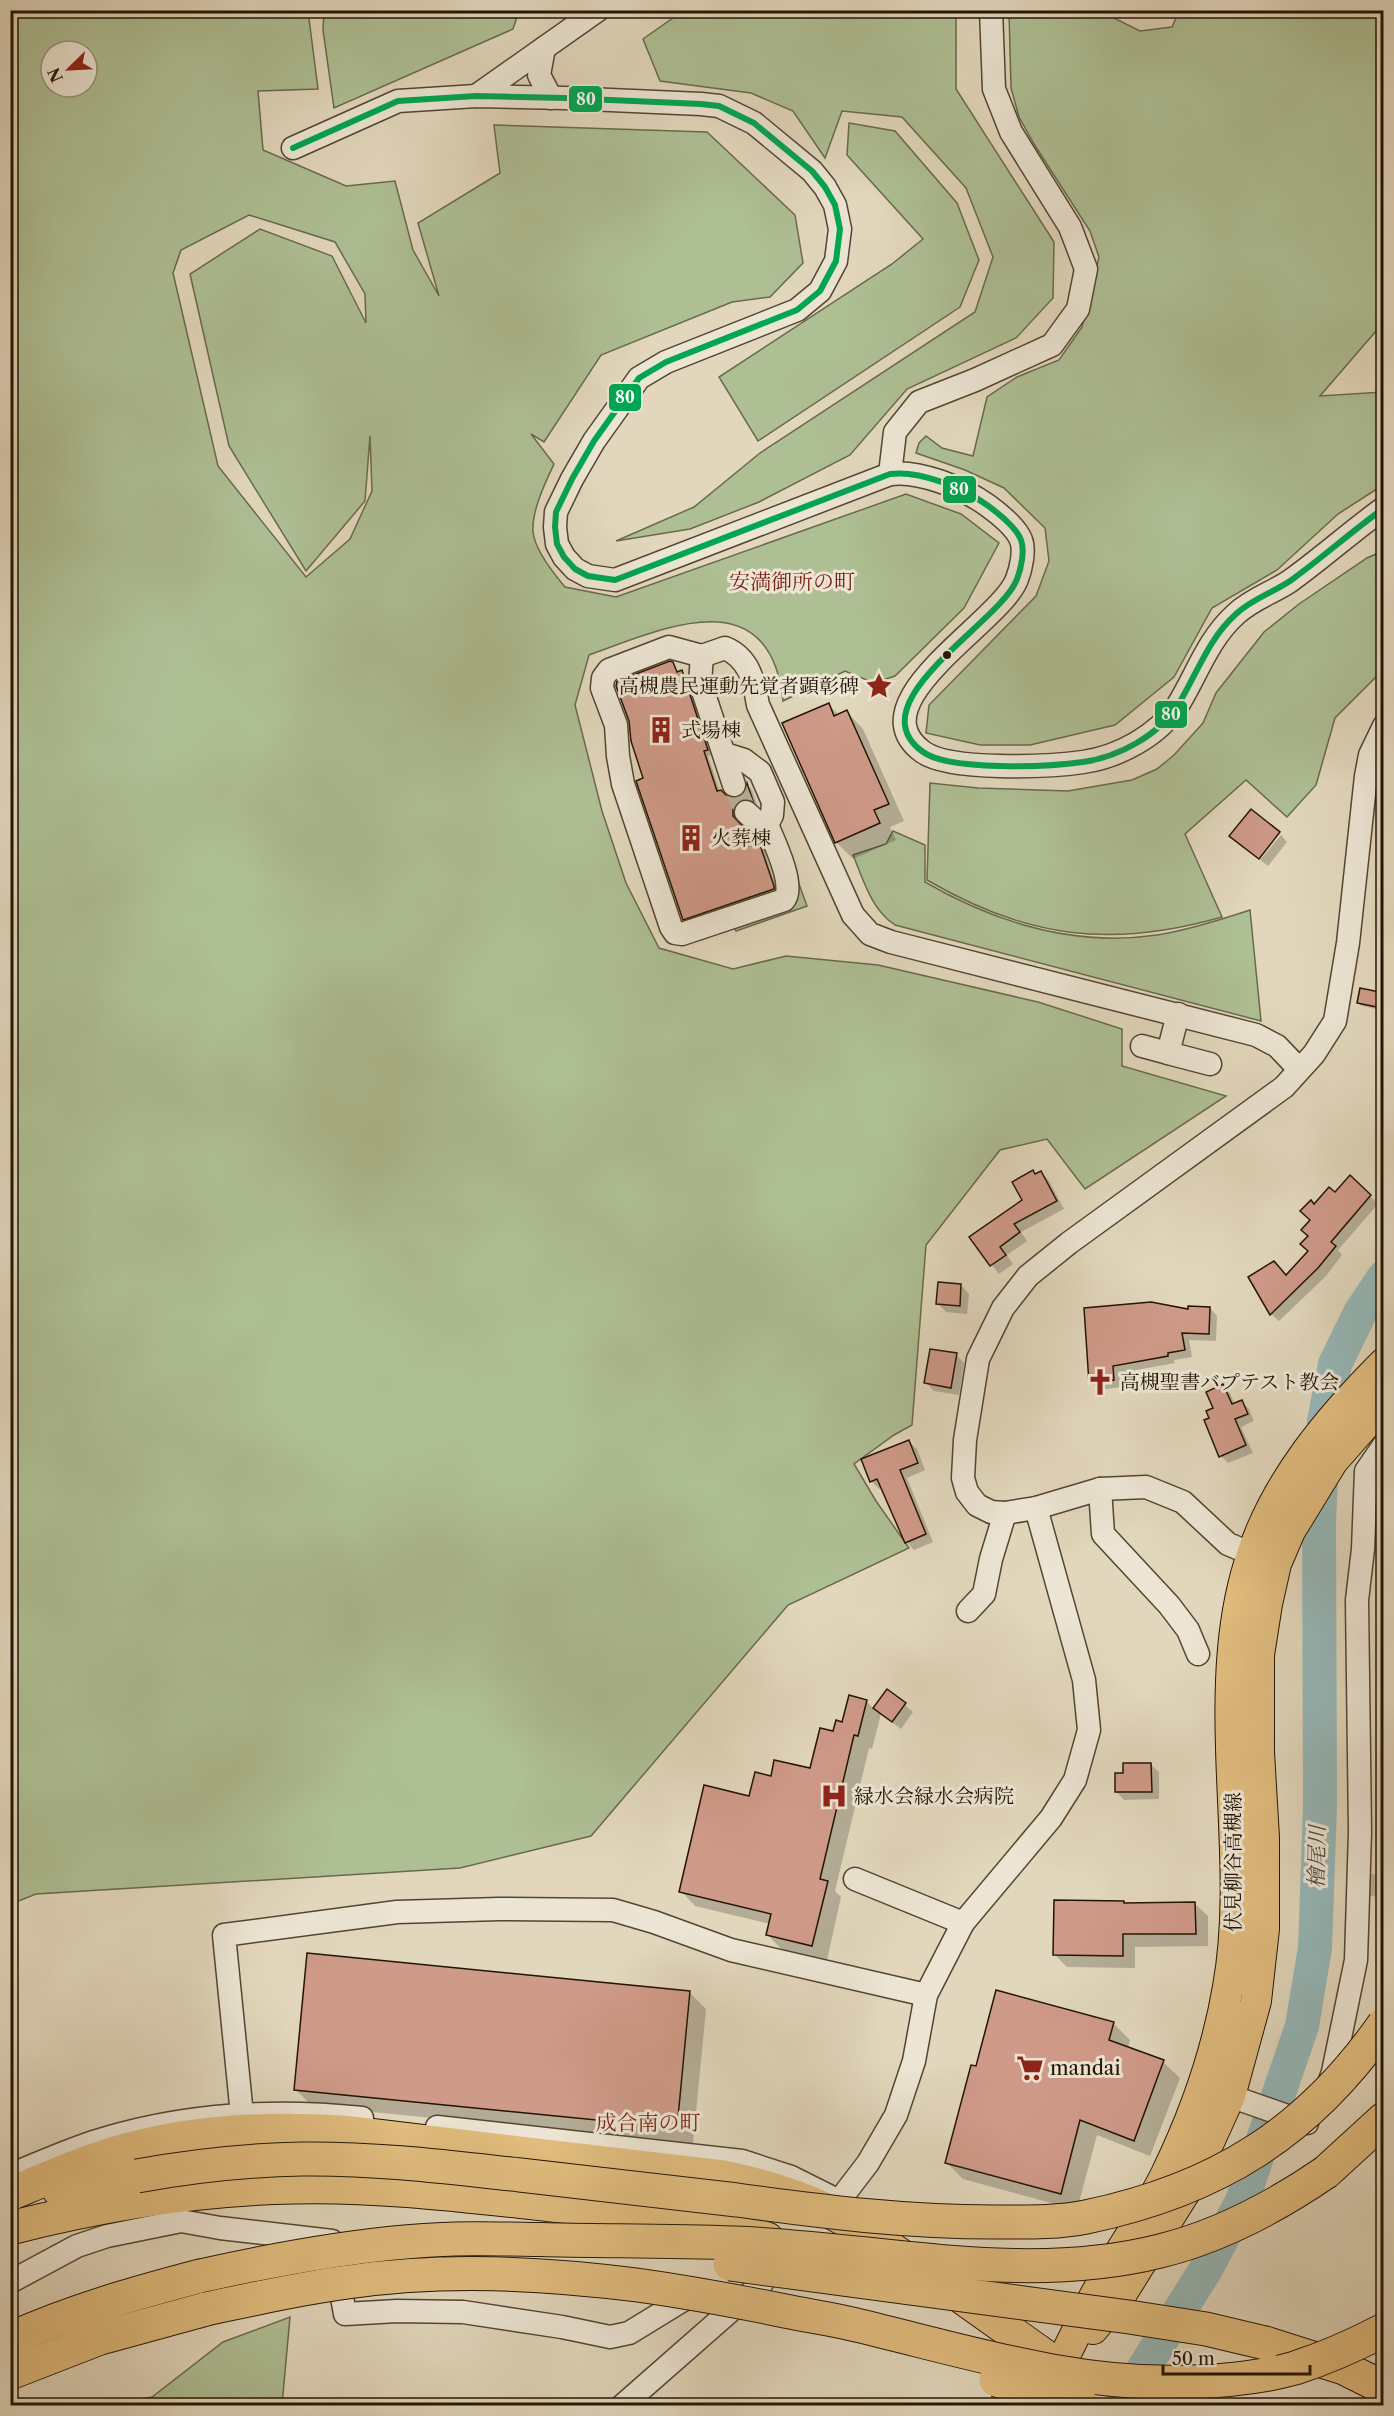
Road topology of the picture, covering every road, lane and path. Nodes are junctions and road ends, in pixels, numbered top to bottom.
1 (598, 10) edge
2 (991, 10) edge
3 (544, 48) junction
4 (476, 96) junction
5 (551, 98) junction
6 (293, 148) dead end
7 (891, 474) junction
8 (1383, 508) edge
9 (702, 656) junction
10 (1383, 726) edge
11 (725, 754) junction
12 (734, 785) tunnel mouth
13 (746, 812) tunnel mouth
14 (767, 825) junction
15 (1178, 1014) junction
16 (1142, 1046) dead end
17 (1168, 1053) junction
18 (1210, 1064) dead end
19 (1299, 1069) junction
20 (1383, 1364) edge
21 (1383, 1403) edge
22 (1383, 1445) edge
23 (1100, 1489) junction
24 (1036, 1508) junction
25 (1005, 1513) junction
26 (1373, 1549) edge
27 (1264, 1559) junction
28 (968, 1611) dead end
29 (1198, 1654) dead end
30 (855, 1879) dead end
31 (963, 1923) junction
32 (926, 1995) junction
33 (1383, 2024) edge
34 (1235, 2098) junction
35 (242, 2115) junction
36 (1383, 2119) edge
37 (10, 2175) edge
38 (137, 2176) junction
39 (10, 2194) edge
40 (10, 2202) edge
41 (10, 2223) edge
42 (10, 2228) edge
43 (586, 2240) junction
44 (10, 2282) edge
45 (637, 2285) junction
46 (1383, 2330) edge
47 (10, 2339) edge
48 (1060, 2367) junction
49 (10, 2373) edge
50 (1383, 2388) edge
51 (1089, 2403) edge
52 (622, 2406) edge
53 (1038, 2406) edge

1 - 3 street
2 - 7 street
3 - 4 street
3 - 5 street
4 - 5 street
4 - 6 street
5 - 7 street
7 - 8 street
9 - 11 street
9 - 14 street
9 - 15 street
10 - 19 street
11 - 12 street
11 - 14 street
13 - 14 street
15 - 17 street
15 - 19 street
16 - 17 street
17 - 18 street
19 - 25 street
20 - 27 main road, 伏見柳谷高槻線
21 - 27 main road, 伏見柳谷高槻線
22 - 26 street
23 - 24 street
23 - 27 street
23 - 29 street
24 - 25 street
24 - 31 street
25 - 28 street
26 - 34 street
27 - 34 main road, 伏見柳谷高槻線
27 - 48 main road, 伏見柳谷高槻線
30 - 31 street
31 - 32 street
32 - 35 street
32 - 35 street
33 - 38 highway, bridge
34 - 48 main road, 伏見柳谷高槻線
35 - 37 street
36 - 43 highway, bridge
38 - 40 highway
38 - 41 highway
39 - 48 highway
42 - 48 highway
43 - 47 highway, bridge
43 - 50 highway, bridge
44 - 52 street
45 - 46 highway, bridge
45 - 49 highway, bridge
45 - 51 highway, bridge
48 - 51 street
48 - 53 main road, 伏見柳谷高槻線

